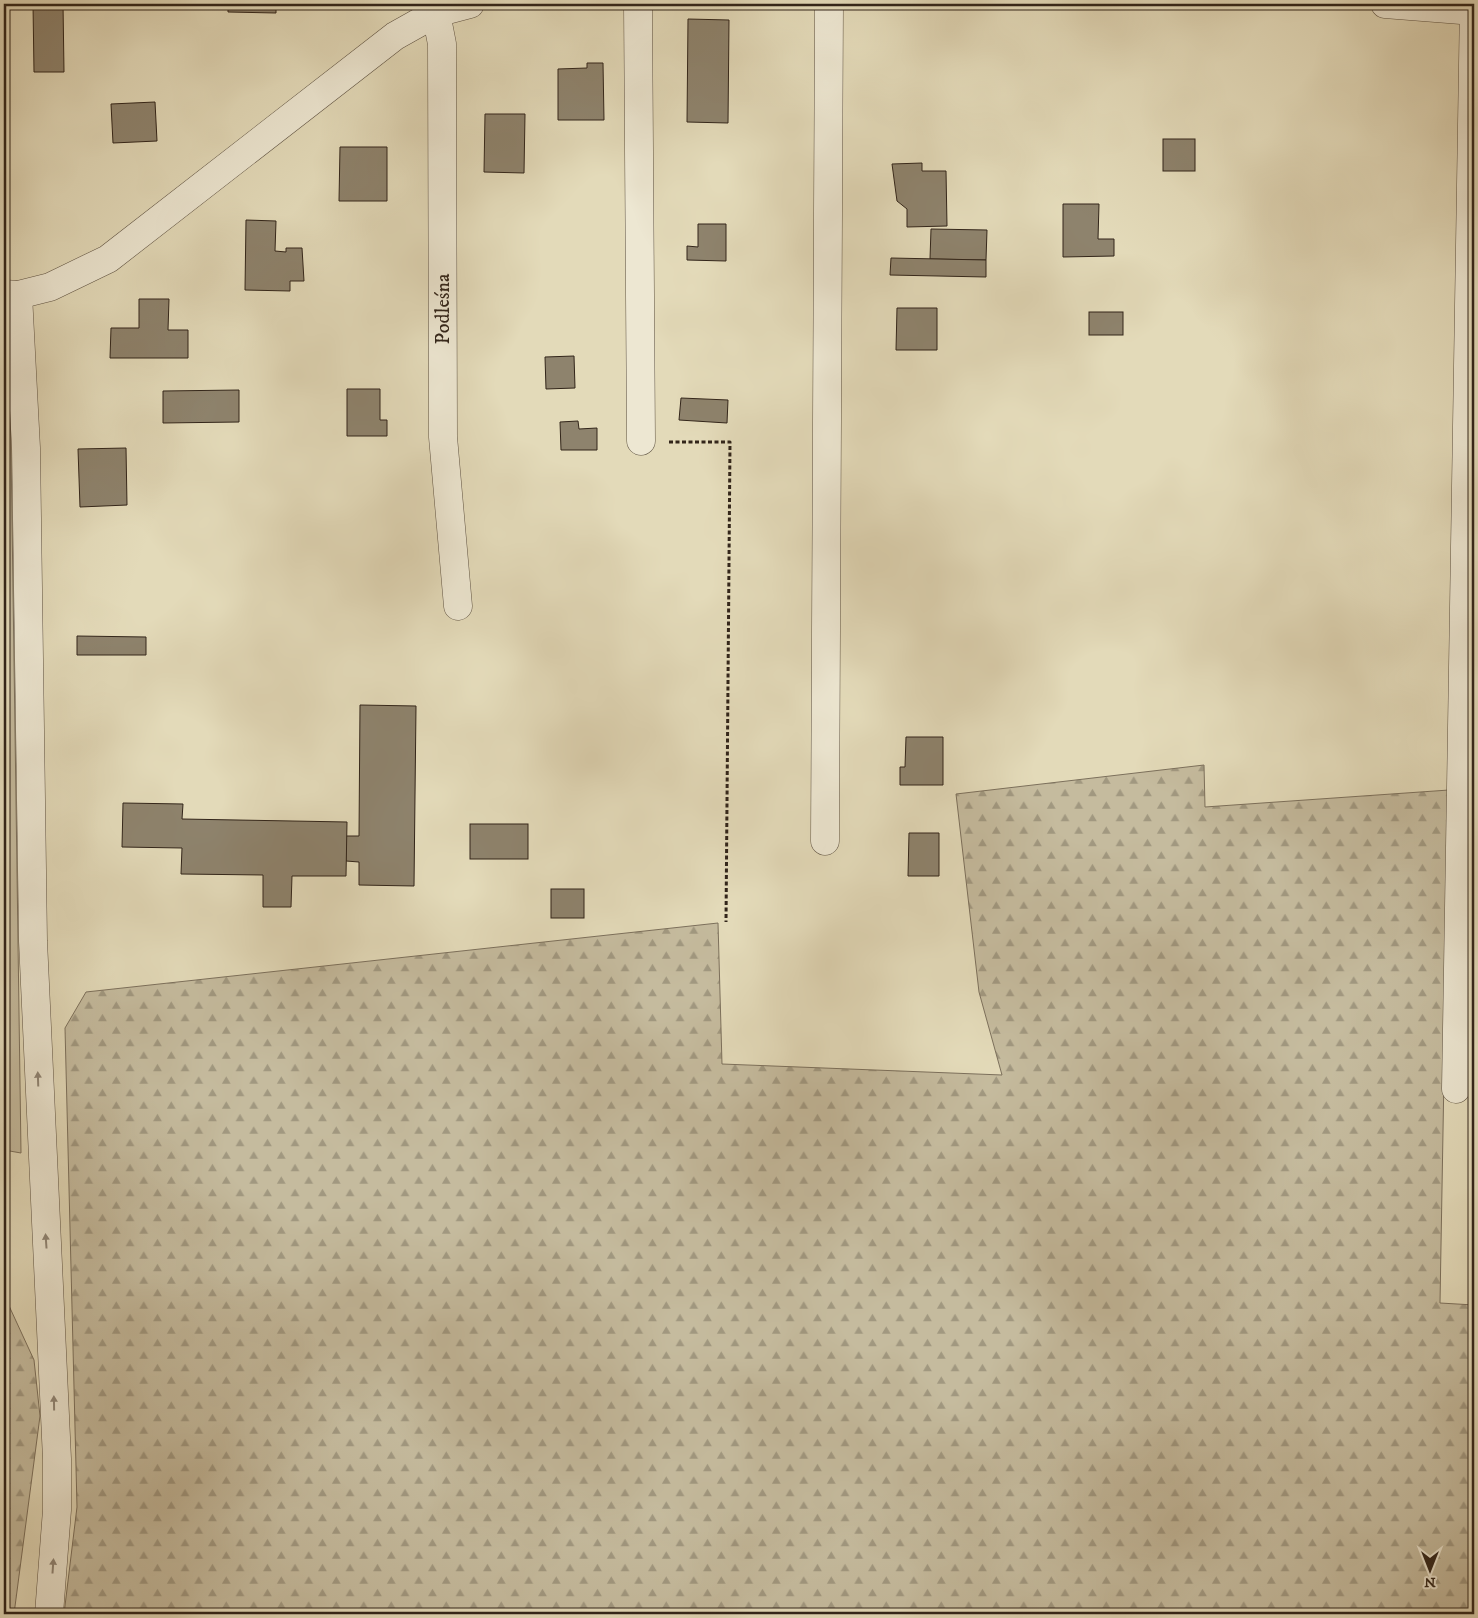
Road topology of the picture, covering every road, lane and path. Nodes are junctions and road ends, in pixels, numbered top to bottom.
1 (470, 4) edge
2 (638, 4) edge
3 (829, 4) edge
4 (1385, 4) edge
5 (1474, 9) edge
6 (436, 13) junction
7 (11, 294) edge
8 (641, 442) joint
9 (458, 606) dead end
10 (825, 840) dead end
11 (726, 922) dead end
12 (1456, 1089) dead end
13 (49, 1614) edge

1 - 6 street
2 - 8 street
3 - 10 street
4 - 5 street
5 - 12 street
6 - 7 street
6 - 9 street, Podleśna
13 -> 7 street
8 - 11 path

